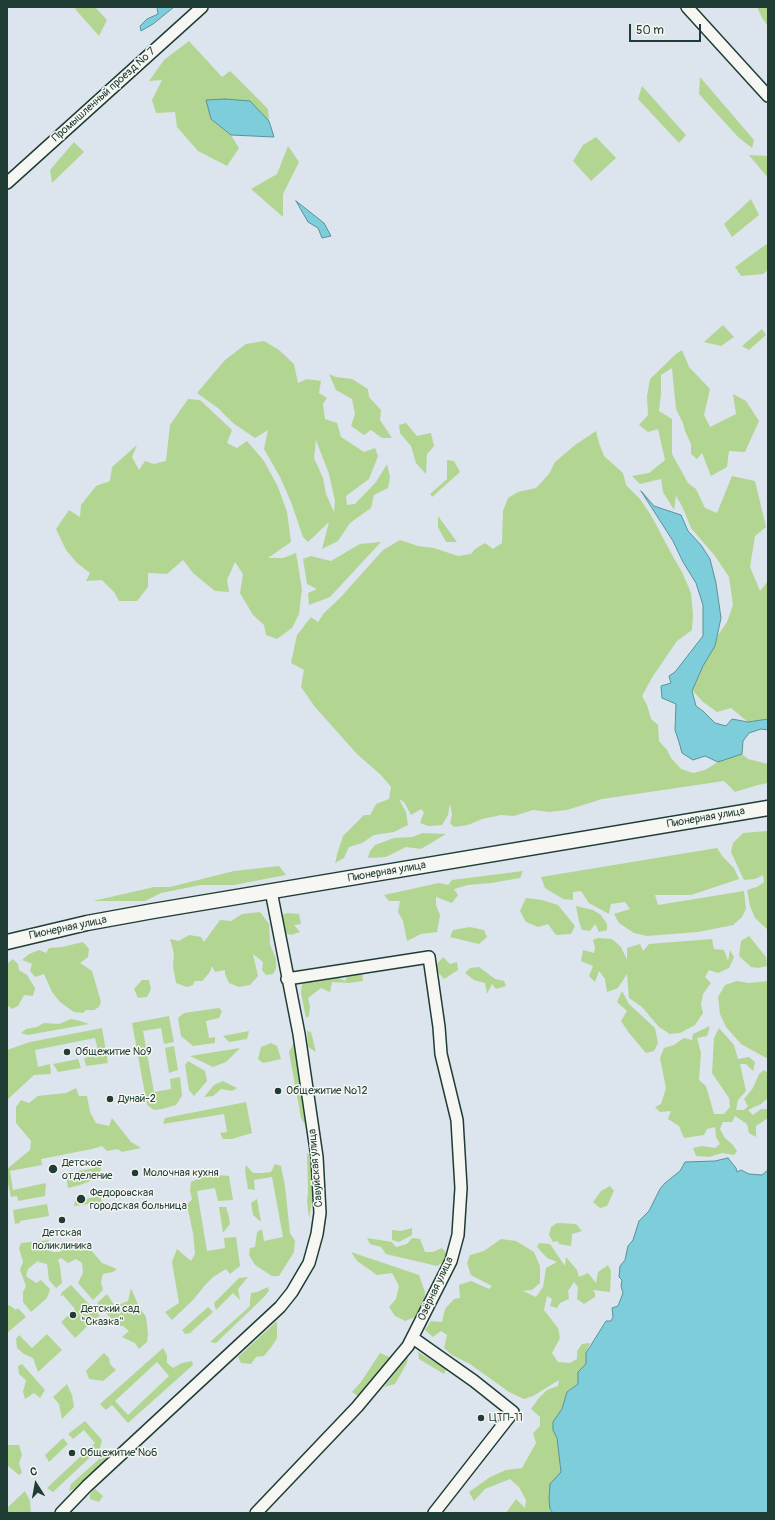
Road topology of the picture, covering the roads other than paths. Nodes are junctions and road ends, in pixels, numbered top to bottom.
1 (202, 7) edge
2 (687, 7) edge
3 (768, 96) edge
4 (7, 183) edge
5 (768, 808) edge
6 (271, 891) junction
7 (7, 942) edge
8 (287, 979) junction
9 (413, 1338) junction
10 (61, 1513) edge
11 (256, 1513) edge
12 (434, 1513) edge

1 - 4 street, Промышленный проезд № 7
2 - 3 street
5 - 6 main road, Пионерная улица
6 - 7 main road, Пионерная улица
6 - 8 street, Савуйская улица
8 - 9 street, Озёрная улица
8 - 10 street, Савуйская улица
9 - 11 street, Озёрная улица
9 - 12 street

